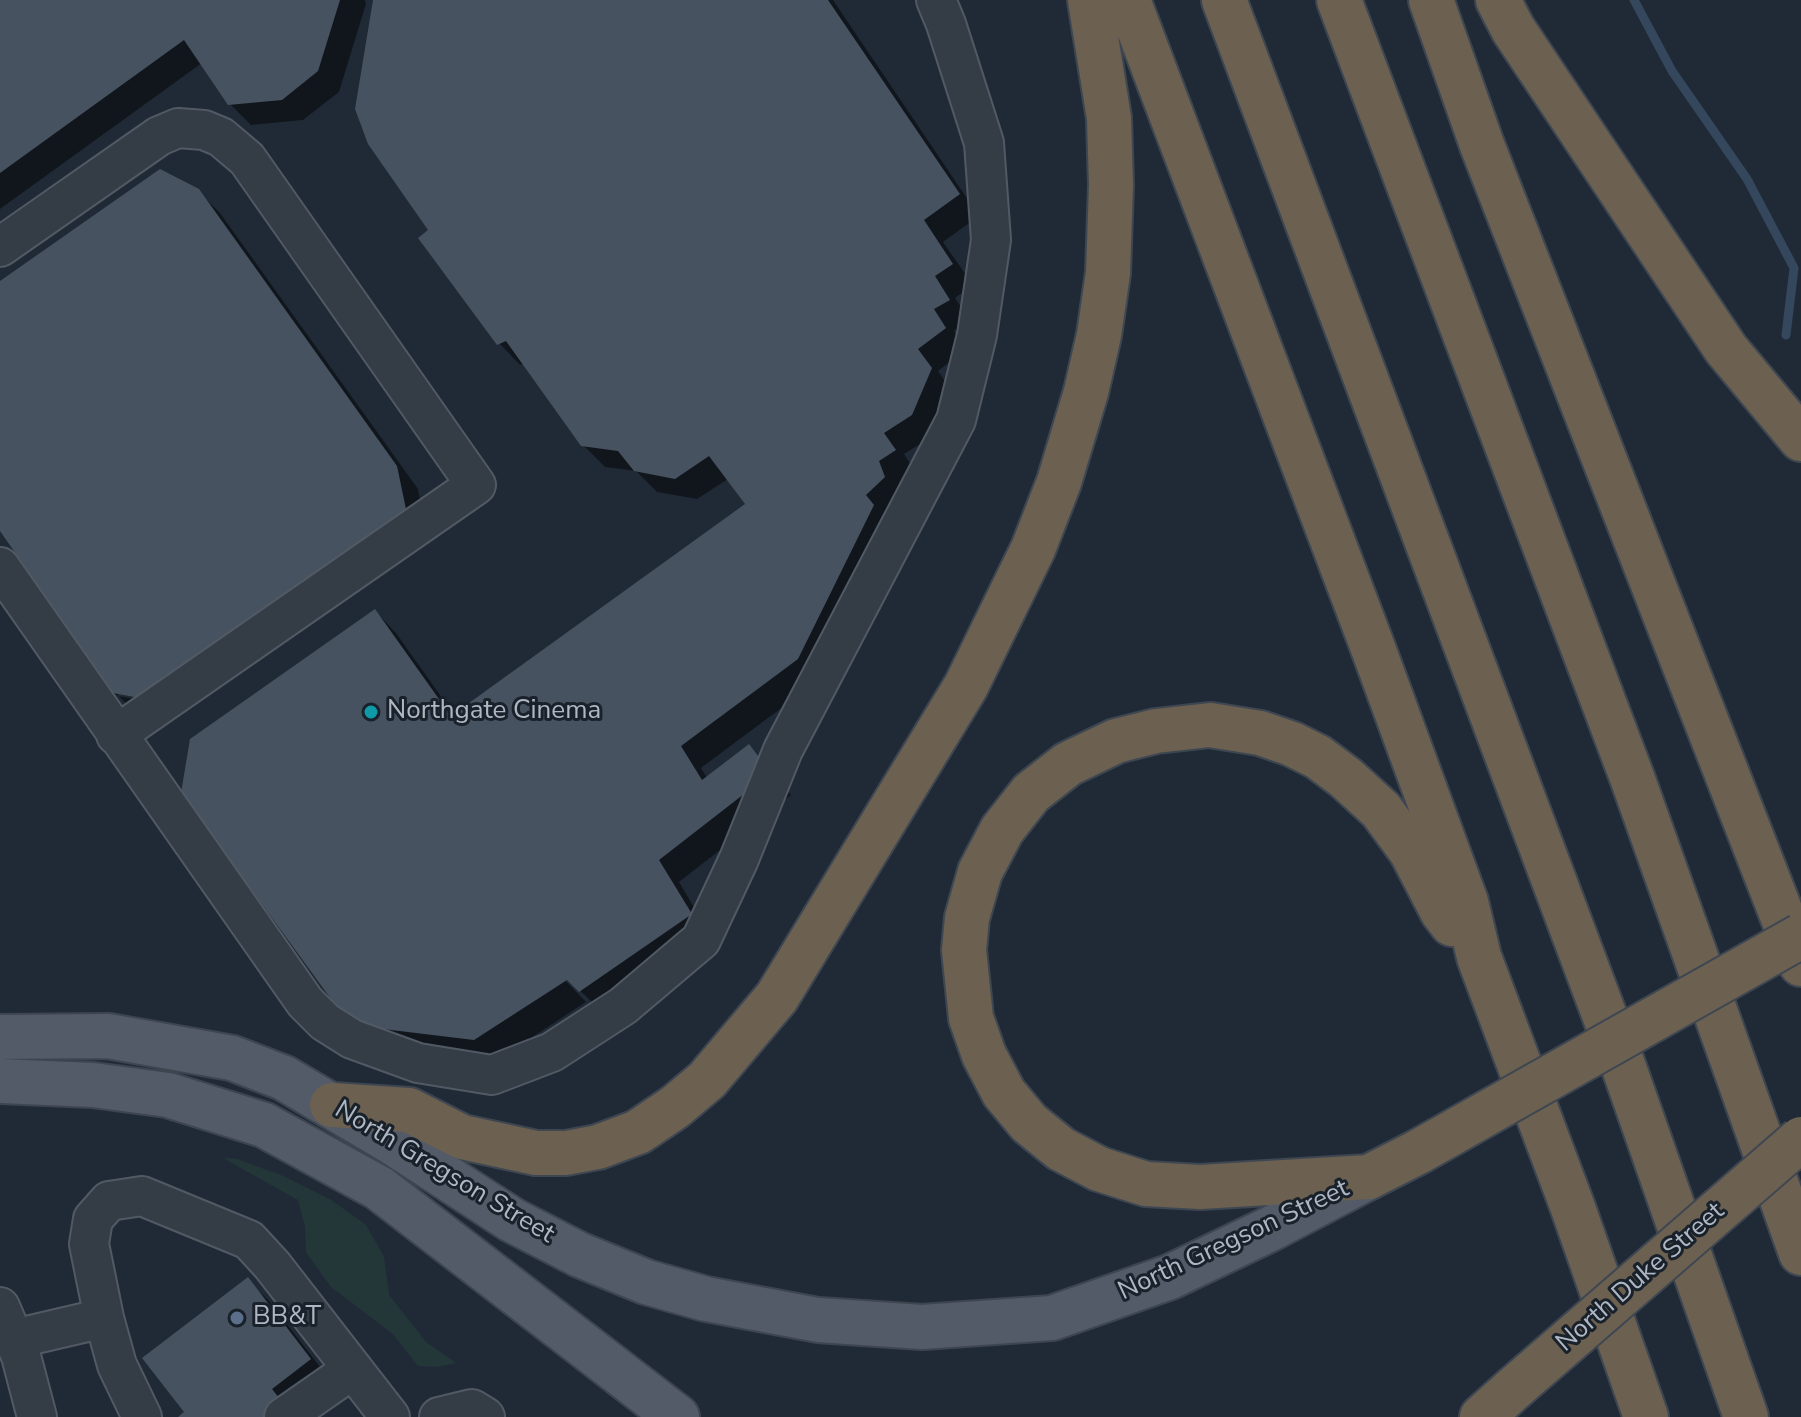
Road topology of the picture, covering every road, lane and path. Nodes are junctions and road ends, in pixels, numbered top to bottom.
1 (936, 0) edge
2 (1090, 0) edge
3 (1128, 0) edge
4 (1224, 0) edge
5 (1339, 0) edge
6 (1431, 0) edge
7 (1498, 0) edge
8 (0, 247) edge
9 (1801, 439) edge
10 (3, 555) edge
11 (116, 735) junction
12 (1801, 936) edge
13 (1479, 957) junction
14 (1801, 964) edge
15 (1, 1033) edge
16 (16, 1081) edge
17 (332, 1105) junction
18 (0, 1114) edge
19 (1801, 1139) edge
20 (1369, 1177) junction
21 (1801, 1253) edge
22 (104, 1318) junction
23 (7, 1323) edge
24 (353, 1369) junction
25 (1497, 1404) edge
26 (37, 1417) edge
27 (142, 1417) edge
28 (284, 1417) edge
29 (390, 1417) edge
30 (439, 1417) edge
31 (485, 1417) edge
32 (677, 1417) edge
33 (1646, 1417) edge
34 (1746, 1417) edge

1 - 11 lane
2 - 17 highway
3 - 13 highway
4 - 34 highway
5 - 21 highway
6 - 14 highway
7 - 9 highway
8 - 11 lane
10 - 11 lane
12 - 20 highway, North Gregson Street, bridge
13 - 20 highway
13 - 33 highway
15 - 17 main road, North Gregson Street
16 - 18 main road
16 - 32 main road, North Gregson Street
17 - 20 main road, North Gregson Street
19 - 25 highway, North Duke Street, bridge
22 - 23 lane
22 - 24 lane
22 - 27 lane
23 - 26 lane
24 - 28 lane
24 - 29 lane
30 - 31 lane

